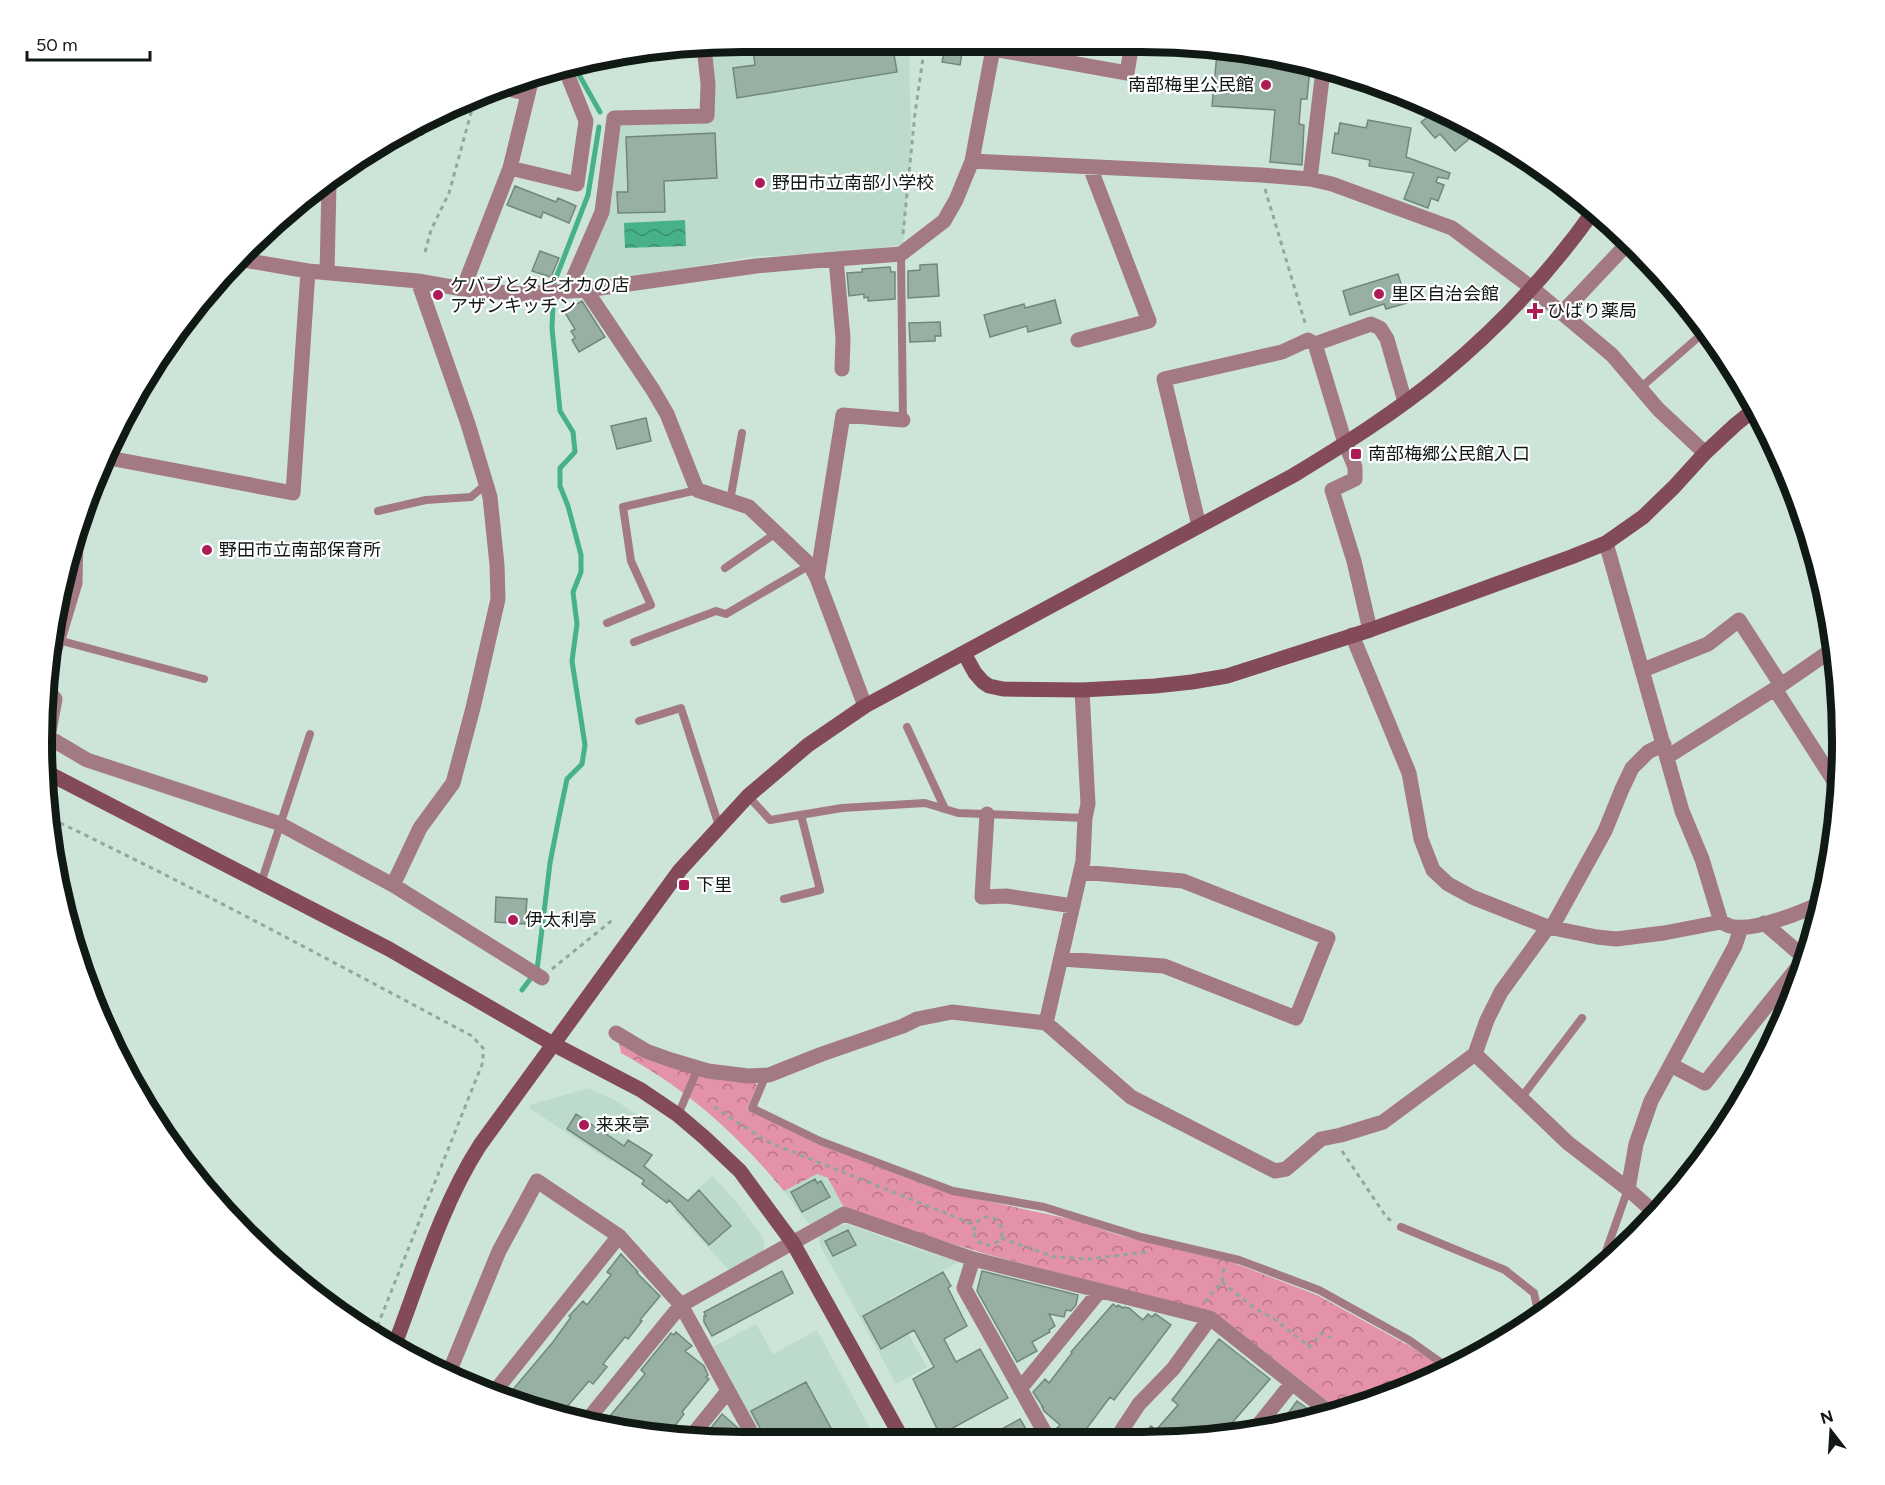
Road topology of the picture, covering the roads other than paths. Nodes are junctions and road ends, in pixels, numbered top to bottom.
1 (993, 52) edge
2 (1024, 52) edge
3 (1130, 52) edge
4 (705, 54) edge
5 (568, 75) edge
6 (1322, 76) edge
7 (530, 86) edge
8 (510, 93) edge
9 (528, 97) junction
10 (614, 118) junction
11 (586, 121) junction
12 (972, 161) junction
13 (1090, 167) junction
14 (510, 168) junction
15 (1310, 179) junction
16 (329, 190) edge
17 (1589, 217) edge
18 (1623, 248) edge
19 (901, 254) junction
20 (836, 258) junction
21 (249, 261) edge
22 (308, 271) junction
23 (327, 273) junction
24 (418, 281) junction
25 (1532, 288) junction
26 (462, 289) junction
27 (568, 290) junction
28 (586, 290) junction
29 (1562, 313) junction
30 (1700, 336) edge
31 (1078, 340) dead end
32 (1312, 342) junction
33 (842, 369) dead end
34 (1639, 389) junction
35 (1405, 402) junction
36 (1749, 414) edge
37 (903, 420) joint
38 (742, 433) dead end
39 (1345, 443) junction
40 (1706, 453) junction
41 (114, 459) edge
42 (486, 484) junction
43 (697, 490) junction
44 (730, 501) junction
45 (378, 511) dead end
46 (1199, 526) junction
47 (776, 533) junction
48 (1606, 543) junction
49 (725, 568) dead end
50 (814, 571) junction
51 (607, 622) dead end
52 (1370, 630) junction
53 (1352, 635) junction
54 (60, 641) edge
55 (634, 642) dead end
56 (964, 653) junction
57 (1827, 653) edge
58 (1643, 670) junction
59 (204, 679) dead end
60 (1778, 687) junction
61 (1082, 690) junction
62 (865, 706) junction
63 (639, 721) dead end
64 (908, 727) dead end
65 (310, 734) dead end
66 (52, 739) edge
67 (1665, 750) junction
68 (53, 776) edge
69 (1831, 776) edge
70 (748, 796) junction
71 (945, 809) junction
72 (987, 814) junction
73 (801, 815) junction
74 (1085, 818) junction
75 (281, 825) junction
76 (718, 826) junction
77 (1081, 872) junction
78 (261, 883) junction
79 (393, 885) junction
80 (784, 899) dead end
81 (1073, 906) junction
82 (1812, 907) edge
83 (1722, 922) junction
84 (1764, 923) junction
85 (1550, 927) junction
86 (1741, 928) junction
87 (1799, 954) edge
88 (1061, 959) junction
89 (1792, 976) edge
90 (542, 978) road end
91 (1582, 1018) dead end
92 (1046, 1023) junction
93 (616, 1033) dead end
94 (553, 1044) junction
95 (1475, 1054) junction
96 (1671, 1065) junction
97 (698, 1068) junction
98 (765, 1075) junction
99 (1521, 1098) junction
100 (678, 1115) junction
101 (1628, 1189) junction
102 (1650, 1209) edge
103 (1401, 1227) road end
104 (619, 1236) junction
105 (793, 1243) junction
106 (1605, 1253) edge
107 (973, 1259) junction
108 (1099, 1292) junction
109 (681, 1305) junction
110 (1537, 1308) edge
111 (1203, 1316) junction
112 (397, 1340) edge
113 (1442, 1364) edge
114 (451, 1368) edge
115 (1292, 1383) junction
116 (498, 1387) edge
117 (1020, 1389) junction
118 (728, 1391) junction
119 (1324, 1408) edge
120 (591, 1415) edge
121 (1261, 1422) edge
122 (696, 1431) edge
123 (751, 1432) edge
124 (898, 1432) edge
125 (1044, 1432) edge
126 (1121, 1432) edge

1 - 12 street
2 - 3 street
4 - 10 street
5 - 11 street
6 - 15 street
7 - 9 street
8 - 9 lane
9 - 14 street
10 - 11 street
10 - 27 street
11 - 14 street
12 - 13 street
12 - 19 street
13 - 15 street
13 - 31 street
14 - 26 street
15 - 25 street
16 - 23 street
17 - 25 street
18 - 29 street
19 - 20 street
19 - 37 lane
20 - 28 street
20 - 33 street
21 - 22 street
22 - 23 street
22 - 41 street
23 - 24 street
24 - 26 street
24 - 42 street
25 - 29 street
25 - 35 street
26 - 27 street
27 - 28 street
28 - 43 street
29 - 34 street
30 - 34 lane
32 - 35 street
32 - 39 street
32 - 46 street
34 - 40 street
35 - 39 street
36 - 40 street
37 - 50 street
38 - 44 lane
39 - 46 street
39 - 52 street
40 - 48 street
42 - 45 lane
42 - 79 street
43 - 44 street
43 - 51 lane
44 - 47 street
46 - 56 street
47 - 49 lane
47 - 50 street
48 - 52 street
48 - 58 street
50 - 55 lane
50 - 62 street
52 - 53 street
53 - 61 street
53 - 85 street
54 - 59 lane
56 - 61 street
56 - 62 street
57 - 60 street
58 - 60 street
58 - 67 street
60 - 67 street
60 - 69 street
61 - 74 street
62 - 70 street
63 - 76 lane
64 - 71 lane
65 - 75 lane
66 - 75 street
67 - 83 street
67 - 85 street
68 - 78 street
70 - 73 lane
70 - 76 street
71 - 72 lane
71 - 73 lane
72 - 74 lane
72 - 81 street
73 - 80 lane
74 - 77 street
75 - 78 lane
75 - 79 street
76 - 94 street
77 - 81 street
77 - 88 street
78 - 94 street
79 - 90 street
81 - 88 street
82 - 84 street
83 - 85 street
83 - 86 street
84 - 86 street
84 - 87 street
85 - 95 street
86 - 96 street
88 - 92 street
89 - 96 street
91 - 99 lane
92 - 95 street
92 - 98 street
93 - 97 street
94 - 100 street
94 - 112 street
95 - 99 street
96 - 101 street
97 - 98 street
97 - 100 lane
98 - 113 lane
99 - 101 street
100 - 105 street
101 - 102 street
101 - 106 lane
103 - 110 lane
104 - 109 street
104 - 114 street
104 - 116 street
105 - 107 street
105 - 109 street
105 - 124 street
107 - 108 street
107 - 117 street
108 - 111 street
108 - 117 street
109 - 118 street
109 - 120 street
111 - 115 street
111 - 126 street
115 - 119 street
115 - 121 street
117 - 125 street
118 - 122 street
118 - 123 street

